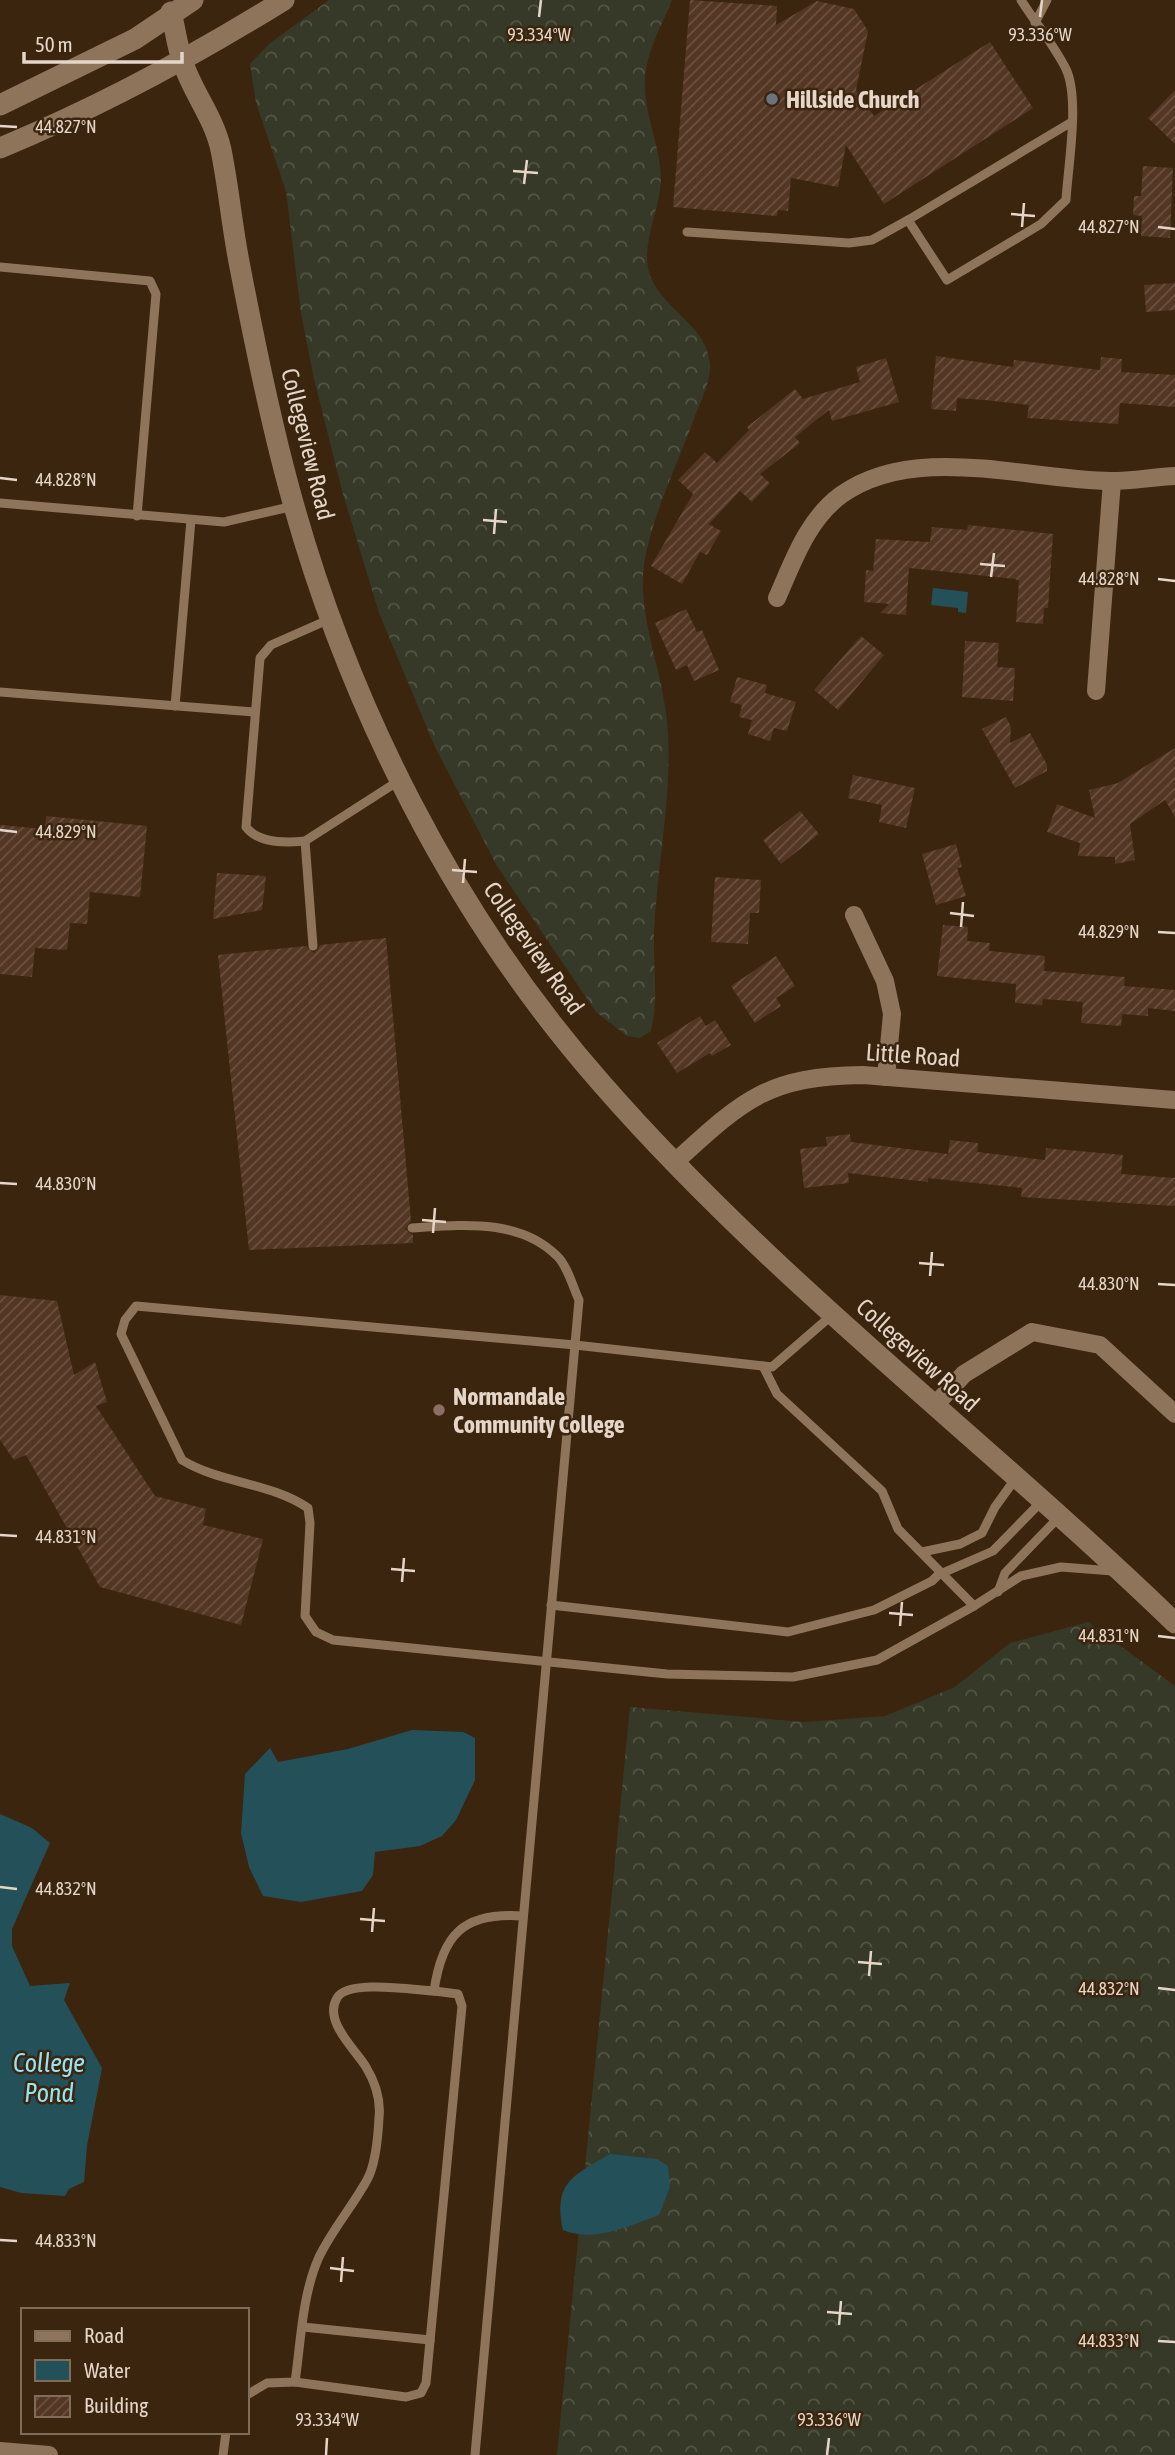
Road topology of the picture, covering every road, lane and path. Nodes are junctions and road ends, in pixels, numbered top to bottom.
1 (192, 0) edge
2 (284, 0) edge
3 (1021, 0) edge
4 (1047, 0) edge
5 (168, 6) edge
6 (1035, 23) junction
7 (182, 63) junction
8 (0, 106) edge
9 (1070, 123) junction
10 (0, 148) edge
11 (908, 220) junction
12 (687, 232) dead end
13 (0, 267) edge
14 (1175, 476) edge
15 (1112, 481) junction
16 (0, 503) edge
17 (294, 506) junction
18 (138, 516) junction
19 (191, 520) junction
20 (777, 598) dead end
21 (331, 619) junction
22 (1096, 691) dead end
23 (0, 692) edge
24 (175, 706) junction
25 (254, 712) junction
26 (401, 779) junction
27 (304, 841) junction
28 (854, 915) dead end
29 (313, 946) dead end
30 (886, 1077) junction
31 (1175, 1100) edge
32 (674, 1163) junction
33 (412, 1228) dead end
34 (834, 1314) junction
35 (575, 1345) junction
36 (762, 1366) junction
37 (934, 1405) junction
38 (1175, 1414) edge
39 (1016, 1478) junction
40 (1042, 1501) junction
41 (1059, 1517) junction
42 (922, 1552) junction
43 (1120, 1572) junction
44 (944, 1573) junction
45 (998, 1592) junction
46 (551, 1605) junction
47 (974, 1606) junction
48 (1175, 1623) edge
49 (546, 1661) junction
50 (522, 1916) junction
51 (434, 1991) junction
52 (303, 2327) junction
53 (430, 2340) junction
54 (295, 2382) junction
55 (248, 2394) edge
56 (226, 2434) edge
57 (0, 2451) edge
58 (48, 2455) edge
59 (223, 2455) edge
60 (475, 2455) edge

1 - 5 street
2 - 7 street
3 - 6 lane
4 - 6 lane
5 - 7 street, Collegeview Road
5 - 8 street
6 - 9 lane
7 - 10 street
7 - 17 street, Collegeview Road
9 - 11 lane
9 - 11 lane
11 - 12 lane
13 - 18 lane
14 - 15 street
15 - 20 street
15 - 22 street
16 - 18 lane
17 - 19 lane
17 - 21 street, Collegeview Road
18 - 19 lane
19 - 24 lane
21 - 25 lane
21 - 26 street, Collegeview Road
23 - 24 lane
24 - 25 lane
25 - 27 lane
26 - 27 lane
26 - 32 street, Collegeview Road
27 - 29 lane
28 - 30 street
30 - 31 street, Little Road
30 - 32 street, Little Road
32 - 34 street, Collegeview Road
33 - 35 lane
34 - 36 lane
34 - 37 street, Collegeview Road
35 - 36 lane
35 - 46 lane
35 - 49 lane
36 - 42 lane
37 - 38 street
37 - 39 street, Collegeview Road
39 - 40 street, Collegeview Road
39 - 42 lane
40 - 41 street, Collegeview Road
40 - 44 lane
41 - 43 street, Collegeview Road
41 - 45 lane
42 - 44 lane
43 - 45 lane
43 - 48 street, Collegeview Road
44 - 46 lane
44 - 47 lane
45 - 47 lane
46 - 49 lane
47 - 49 lane
49 - 50 lane
50 - 51 lane
50 - 60 lane
51 - 52 lane
51 - 53 lane
52 - 53 lane
52 - 54 lane
53 - 54 lane
54 - 55 lane
56 - 59 lane
57 - 58 street

